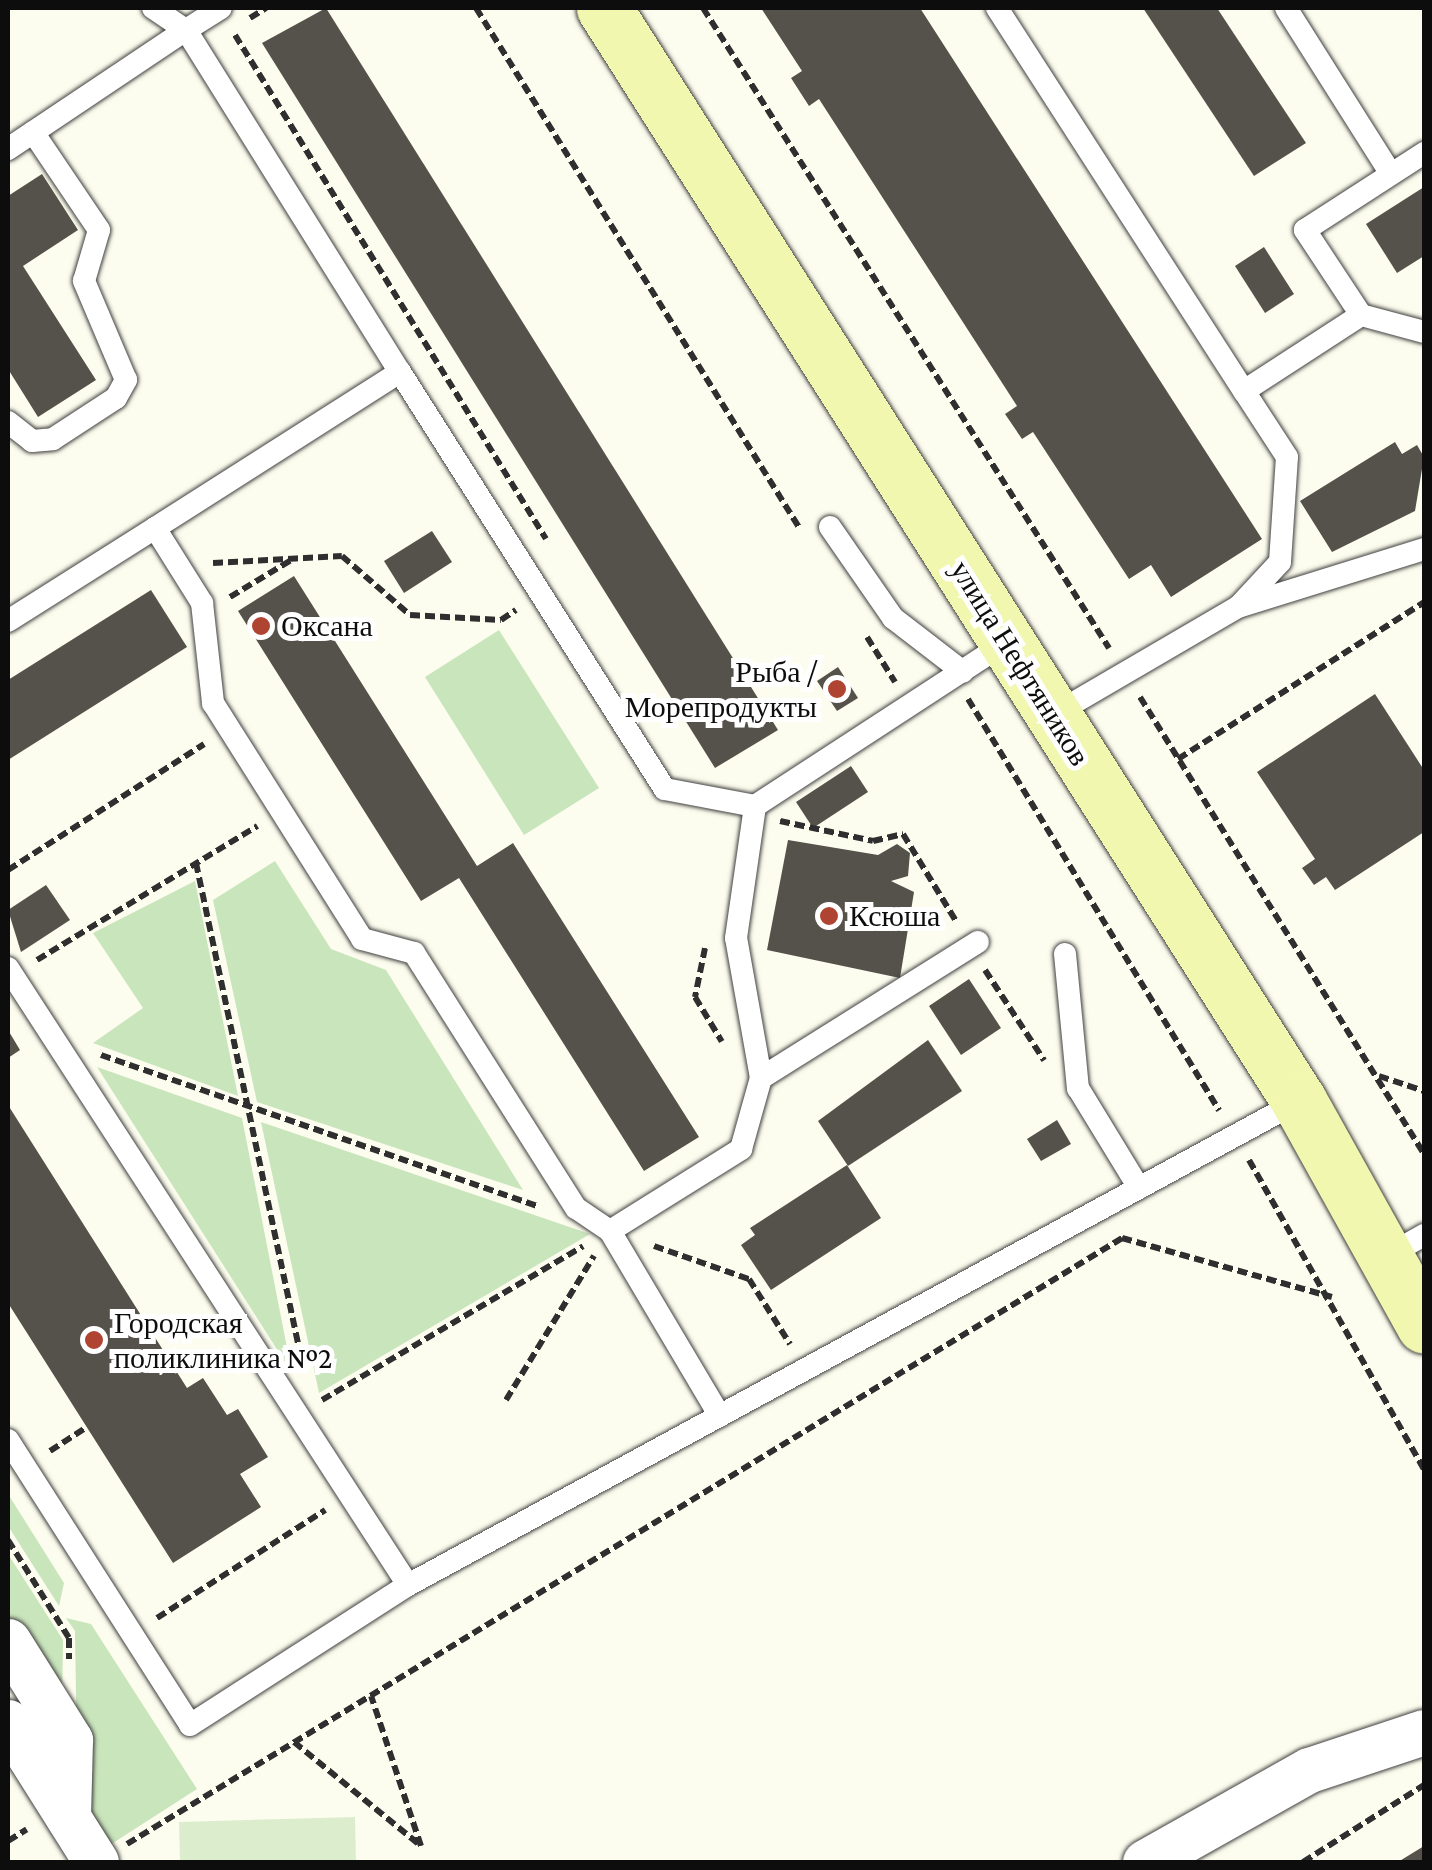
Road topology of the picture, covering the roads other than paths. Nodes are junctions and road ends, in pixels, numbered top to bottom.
1 (153, 8) edge
2 (221, 8) edge
3 (604, 8) edge
4 (997, 8) edge
5 (1286, 8) edge
6 (186, 30) junction
7 (33, 132) junction
8 (8, 149) edge
9 (1424, 152) edge
10 (1392, 174) junction
11 (1361, 315) junction
12 (1424, 332) edge
13 (400, 372) junction
14 (1244, 391) junction
15 (8, 422) edge
16 (830, 527) dead end
17 (155, 528) junction
18 (1424, 549) edge
19 (1238, 607) junction
20 (8, 620) edge
21 (985, 657) junction
22 (1053, 716) junction
23 (755, 806) junction
24 (975, 944) road end
25 (1065, 954) dead end
26 (12, 970) edge
27 (761, 1078) junction
28 (1299, 1101) junction
29 (1140, 1188) junction
30 (610, 1230) junction
31 (1406, 1246) edge
32 (1424, 1326) edge
33 (720, 1416) junction
34 (8, 1440) edge
35 (408, 1585) junction
36 (8, 1642) edge
37 (8, 1722) edge
38 (1424, 1732) edge
39 (68, 1818) junction
40 (104, 1858) edge
41 (1163, 1858) edge

1 - 6 lane
2 - 6 lane
3 - 21 main road, улица Нефтяников
4 - 14 lane
5 - 10 lane
6 - 7 lane
6 - 13 lane
7 - 8 lane
7 - 15 lane
9 - 10 lane
10 - 11 lane
11 - 12 lane
11 - 14 lane
13 - 17 lane
13 - 23 lane
14 - 19 lane
16 - 21 lane
17 - 20 lane
17 - 30 lane
18 - 19 lane
19 - 22 lane
21 - 22 main road, улица Нефтяников
21 - 23 lane
22 - 28 main road, улица Нефтяников
23 - 27 lane
24 - 27 lane
25 - 29 lane
26 - 35 lane
27 - 30 lane
28 - 29 lane
28 - 31 main road, улица Нефтяников
29 - 33 lane
30 - 33 lane
31 - 32 main road, улица Нефтяников
33 - 35 lane
34 - 35 lane
36 - 39 street
37 - 39 street
38 - 41 street
39 - 40 street

